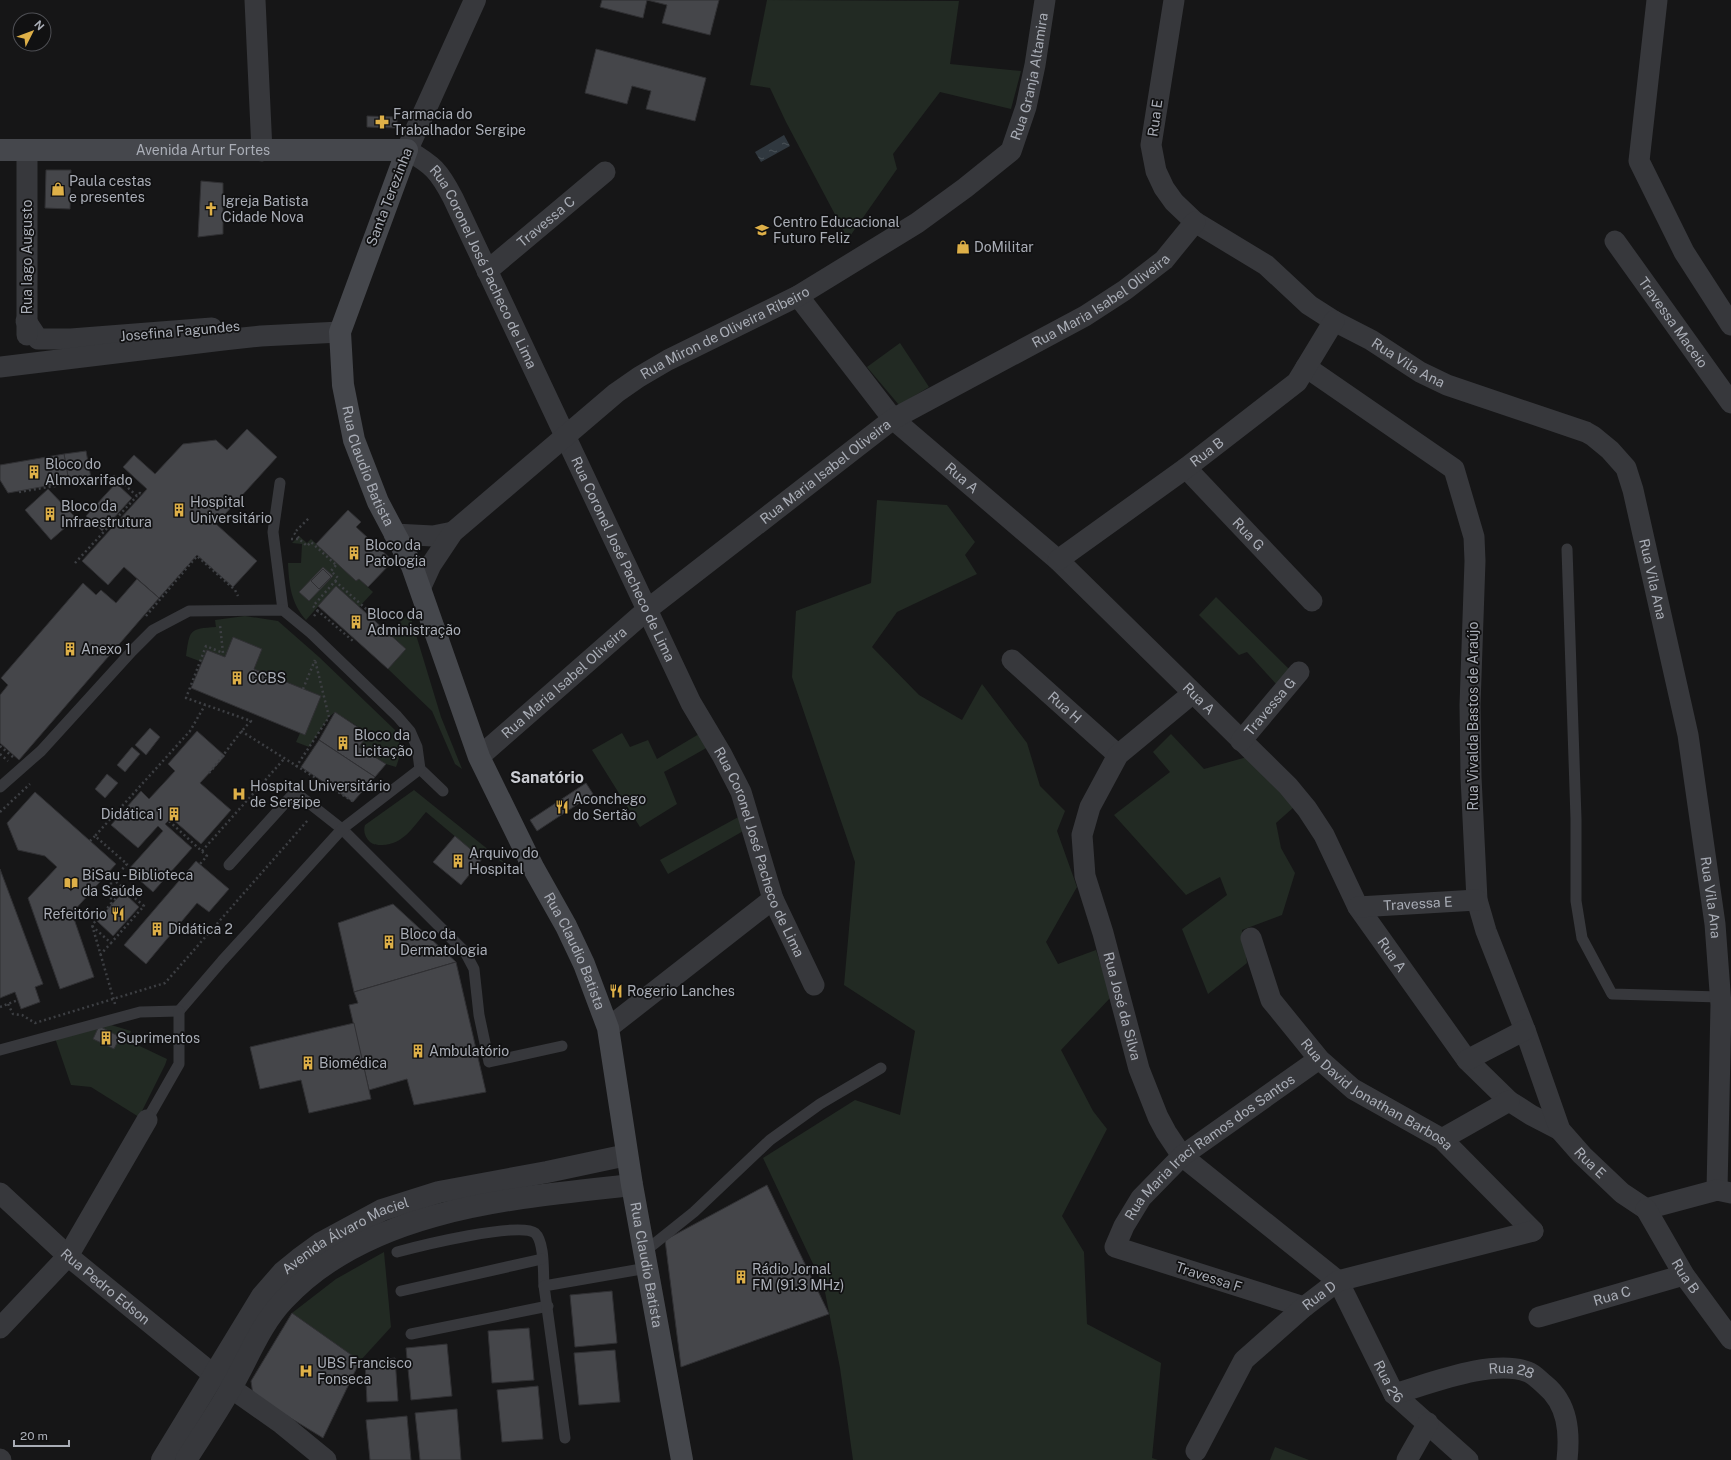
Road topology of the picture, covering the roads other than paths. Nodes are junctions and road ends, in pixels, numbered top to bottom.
1 (255, 0) edge
2 (475, 0) edge
3 (1045, 0) edge
4 (1174, 0) edge
5 (1657, 0) edge
6 (0, 150) edge
7 (27, 150) junction
8 (406, 150) junction
9 (262, 151) junction
10 (1011, 151) joint
11 (605, 172) dead end
12 (1195, 222) junction
13 (1614, 242) dead end
14 (487, 270) junction
15 (798, 296) junction
16 (26, 321) junction
17 (1334, 321) junction
18 (1731, 325) edge
19 (341, 326) junction
20 (27, 363) junction
21 (0, 367) edge
22 (1306, 367) junction
23 (1731, 403) edge
24 (893, 419) junction
25 (564, 436) junction
26 (1186, 468) junction
27 (280, 483) dead end
28 (453, 532) junction
29 (394, 534) junction
30 (1567, 549) dead end
31 (1058, 560) junction
32 (420, 589) junction
33 (1312, 601) dead end
34 (648, 609) junction
35 (283, 610) junction
36 (1012, 660) dead end
37 (1299, 672) dead end
38 (1193, 693) junction
39 (1241, 741) junction
40 (1118, 755) junction
41 (479, 758) junction
42 (420, 769) junction
43 (0, 787) edge
44 (444, 791) dead end
45 (342, 829) junction
46 (229, 865) dead end
47 (773, 899) junction
48 (1477, 900) junction
49 (1358, 907) junction
50 (1251, 938) dead end
51 (814, 985) dead end
52 (1720, 997) junction
53 (179, 1011) junction
54 (608, 1028) junction
55 (1525, 1030) junction
56 (562, 1046) dead end
57 (0, 1050) edge
58 (1319, 1059) junction
59 (1466, 1060) junction
60 (881, 1068) dead end
61 (1509, 1101) junction
62 (147, 1120) joint
63 (1560, 1130) junction
64 (1442, 1139) junction
65 (627, 1155) junction
66 (1182, 1156) junction
67 (632, 1185) junction
68 (1724, 1191) edge
69 (0, 1193) edge
70 (1646, 1209) junction
71 (1533, 1231) joint
72 (1115, 1247) joint
73 (397, 1252) dead end
74 (68, 1256) junction
75 (542, 1259) junction
76 (646, 1260) junction
77 (1684, 1275) junction
78 (1338, 1281) junction
79 (544, 1286) junction
80 (400, 1292) dead end
81 (548, 1306) junction
82 (1304, 1308) junction
83 (1539, 1317) dead end
84 (0, 1328) edge
85 (411, 1334) dead end
86 (1731, 1339) edge
87 (245, 1342) junction
88 (223, 1382) junction
89 (1394, 1394) junction
90 (1428, 1422) junction
91 (565, 1438) dead end
92 (1196, 1451) dead end
93 (162, 1460) edge
94 (186, 1460) edge
95 (326, 1460) edge
96 (682, 1460) edge
97 (1408, 1460) edge
98 (1468, 1460) edge
99 (1567, 1460) edge

1 - 9 street
2 - 8 street, Santa Terezinha
3 - 10 street, Rua Granja Altamira
4 - 12 street, Rua E
5 - 18 street
6 - 7 main road, Avenida Artur Fortes
7 - 9 main road, Avenida Artur Fortes
7 - 16 street, Rua Iago Augusto
8 - 9 main road, Avenida Artur Fortes
8 - 14 street, Rua Coronel José Pacheco de Lima
8 - 19 main road, Santa Terezinha
10 - 15 street, Rua Miron de Oliveira Ribeiro
11 - 14 street, Travessa C
12 - 17 street, Rua Vila Ana
12 - 24 street, Rua Maria Isabel Oliveira
13 - 23 street, Travessa Maceio
14 - 25 street, Rua Coronel José Pacheco de Lima
15 - 24 street, Rua A
15 - 25 street, Rua Miron de Oliveira Ribeiro
16 - 19 street, Josefina Fagundes
16 - 20 street, Rua Iago Augusto
17 - 22 street, Rua B
17 - 52 street, Rua Vila Ana
19 - 20 street
19 - 29 main road, Rua Claudio Batista
20 - 21 street
22 - 26 street, Rua B
22 - 48 street, Rua Vivalda Bastos de Araújo
24 - 31 street, Rua A
24 - 34 street, Rua Maria Isabel Oliveira
25 - 28 street, Rua Miron de Oliveira Ribeiro
25 - 34 street, Rua Coronel José Pacheco de Lima
26 - 31 street, Rua B
26 - 33 street, Rua G
27 - 35 lane
28 - 29 street, Rua Miron de Oliveira Ribeiro
28 - 32 street, Rua Miron de Oliveira Ribeiro
29 - 32 main road, Rua Claudio Batista
30 - 52 lane
31 - 38 street, Rua A
32 - 41 main road, Rua Claudio Batista
34 - 41 street, Rua Maria Isabel Oliveira
34 - 47 street, Rua Coronel José Pacheco de Lima
35 - 42 lane
35 - 43 lane
36 - 40 street, Rua H
37 - 39 street, Travessa G
38 - 39 street, Rua A
38 - 40 street, Rua José da Silva
39 - 49 street, Rua A
40 - 66 street, Rua José da Silva
41 - 54 main road, Rua Claudio Batista
42 - 44 lane
42 - 45 lane
45 - 46 lane
45 - 53 lane
45 - 56 lane
47 - 51 street, Rua Coronel José Pacheco de Lima
47 - 54 street
48 - 49 street, Travessa E
48 - 55 street, Rua Vivalda Bastos de Araújo
49 - 59 street, Rua A
50 - 58 street, Rua David Jonathan Barbosa
52 - 68 street, Rua Vila Ana
53 - 57 lane
53 - 62 lane
54 - 65 main road, Rua Claudio Batista
55 - 59 street
55 - 63 street, Rua Vivalda Bastos de Araújo
58 - 64 street, Rua David Jonathan Barbosa
58 - 66 street, Rua Maria Iraci Ramos dos Santos
59 - 61 street, Rua A
60 - 76 lane
61 - 63 street, Rua A
61 - 64 street
62 - 74 street
63 - 70 street, Rua E
64 - 71 street, Rua David Jonathan Barbosa
65 - 67 main road, Rua Claudio Batista
65 - 87 street, Avenida Álvaro Maciel
66 - 72 street, Rua Maria Iraci Ramos dos Santos
66 - 78 street, Rua José da Silva
67 - 76 main road, Rua Claudio Batista
67 - 87 street, Avenida Álvaro Maciel
68 - 70 street
69 - 74 street, Rua Pedro Edson
70 - 77 street, Rua B
71 - 78 street, Rua D
72 - 82 street, Travessa F
73 - 75 lane
74 - 84 street
74 - 88 street, Rua Pedro Edson
75 - 79 lane
75 - 80 lane
76 - 79 lane
76 - 96 main road, Rua Claudio Batista
77 - 83 street, Rua C
77 - 86 street, Rua B
78 - 82 street, Rua D
78 - 89 street, Rua 26
79 - 81 lane
81 - 85 lane
81 - 91 lane
82 - 92 street, Rua D
87 - 88 street, Avenida Álvaro Maciel
88 - 93 street, Avenida Álvaro Maciel
88 - 94 street, Avenida Álvaro Maciel
88 - 95 street, Rua Pedro Edson
89 - 90 street, Rua 26
89 - 99 street, Rua 28
90 - 97 street
90 - 98 street, Rua 26

